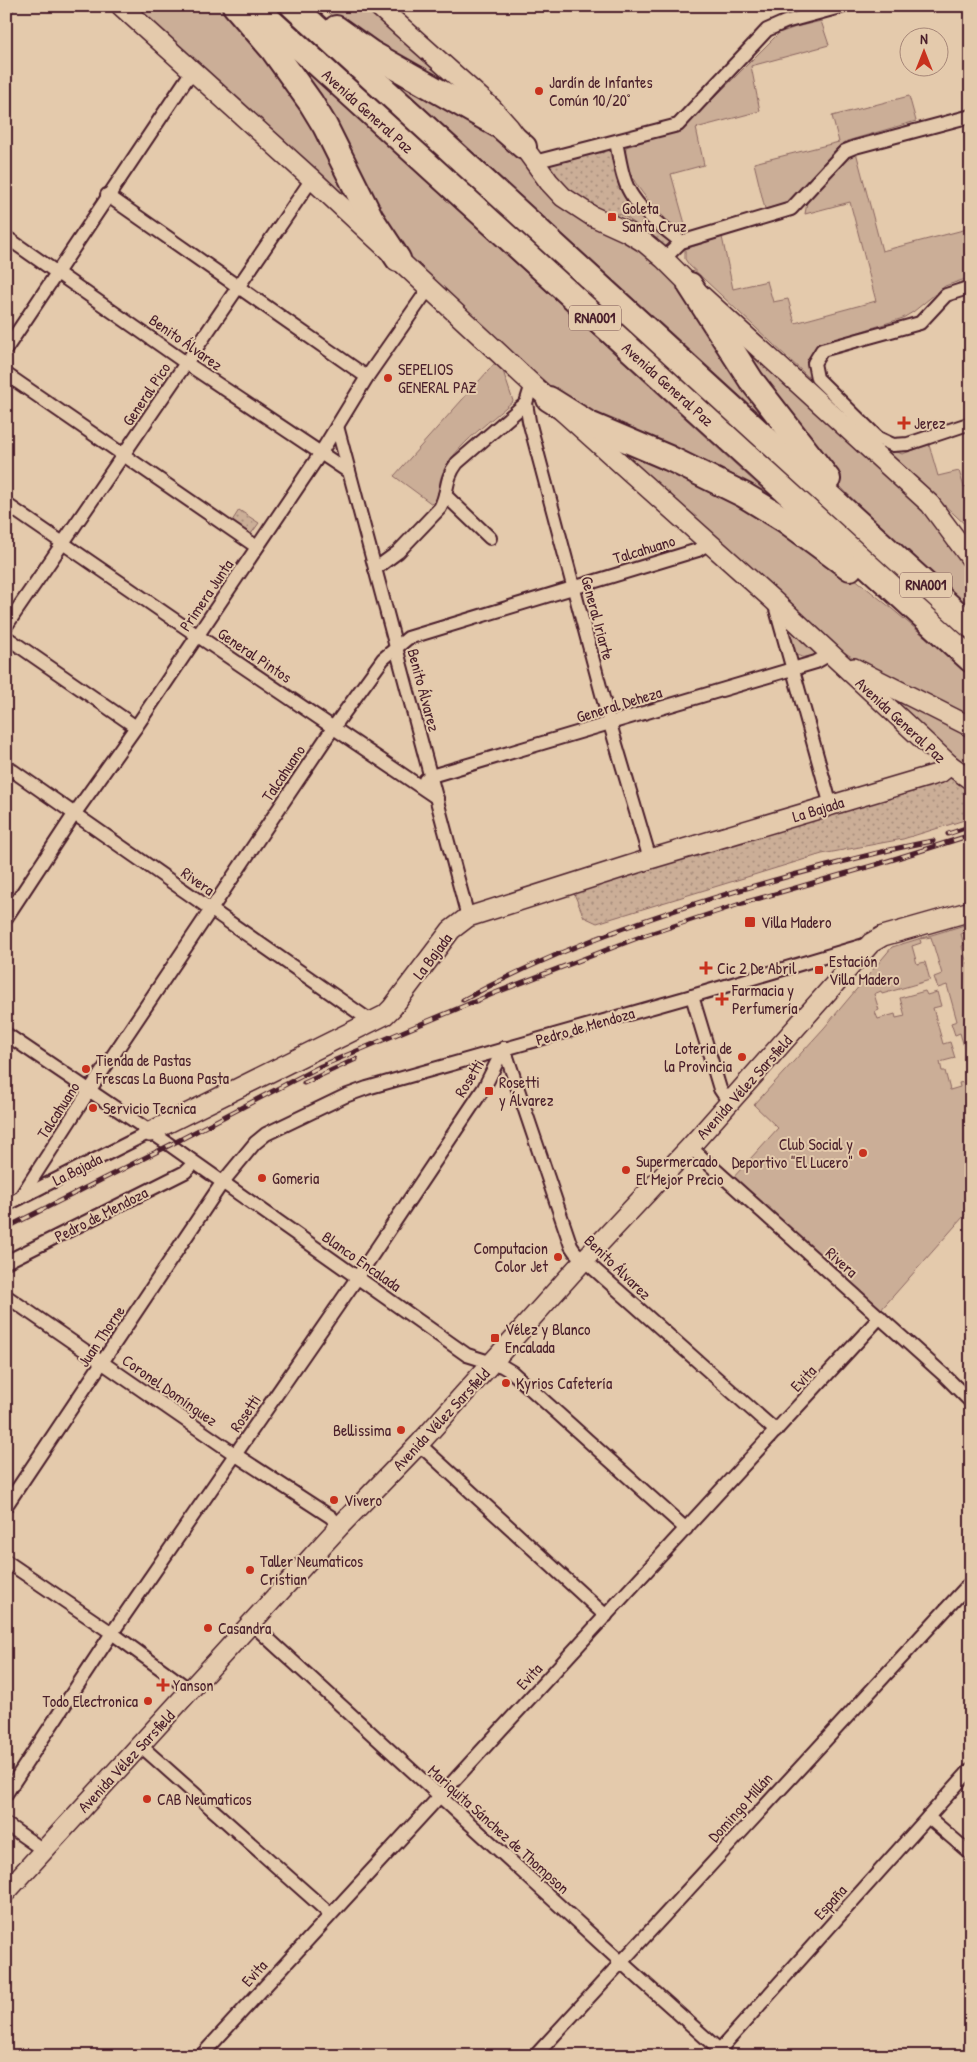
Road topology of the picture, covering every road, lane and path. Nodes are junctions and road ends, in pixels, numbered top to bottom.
1 (121, 6) edge
2 (235, 6) edge
3 (254, 6) edge
4 (293, 6) edge
5 (307, 6) edge
6 (378, 6) edge
7 (844, 6) edge
8 (192, 70) junction
9 (971, 116) edge
10 (616, 142) junction
11 (529, 154) junction
12 (312, 179) junction
13 (107, 195) junction
14 (6, 237) edge
15 (681, 242) junction
16 (398, 259) junction
17 (664, 259) junction
18 (58, 272) junction
19 (690, 285) junction
20 (237, 286) junction
21 (971, 287) edge
22 (429, 288) junction
23 (6, 349) edge
24 (186, 363) junction
25 (6, 374) edge
26 (367, 376) junction
27 (541, 392) junction
28 (526, 403) junction
29 (971, 424) edge
30 (337, 426) junction
31 (320, 454) junction
32 (123, 456) junction
33 (349, 472) junction
34 (445, 495) junction
35 (6, 504) edge
36 (930, 504) junction
37 (971, 535) edge
38 (490, 538) dead end
39 (63, 543) junction
40 (709, 544) junction
41 (882, 544) junction
42 (257, 547) junction
43 (971, 559) edge
44 (375, 569) junction
45 (574, 588) junction
46 (773, 600) junction
47 (6, 626) edge
48 (971, 626) edge
49 (937, 630) junction
50 (198, 636) junction
51 (6, 637) edge
52 (395, 647) junction
53 (832, 655) junction
54 (971, 660) edge
55 (792, 668) junction
56 (610, 724) junction
57 (136, 727) junction
58 (971, 727) edge
59 (333, 728) junction
60 (950, 765) junction
61 (6, 766) edge
62 (431, 776) junction
63 (971, 780) edge
64 (417, 784) junction
65 (437, 798) junction
66 (831, 806) junction
67 (75, 813) junction
68 (650, 859) junction
69 (211, 909) junction
70 (971, 911) edge
71 (468, 917) junction
72 (6, 918) edge
73 (871, 943) junction
74 (692, 996) junction
75 (372, 1022) junction
76 (6, 1034) edge
77 (504, 1048) junction
78 (89, 1091) junction
79 (730, 1104) junction
80 (150, 1132) junction
81 (690, 1147) junction
82 (194, 1163) junction
83 (222, 1183) junction
84 (20, 1198) junction
85 (6, 1205) edge
86 (583, 1261) junction
87 (6, 1262) edge
88 (357, 1278) junction
89 (6, 1296) edge
90 (880, 1317) junction
91 (102, 1363) junction
92 (492, 1363) junction
93 (971, 1402) edge
94 (776, 1431) junction
95 (419, 1444) junction
96 (236, 1455) junction
97 (6, 1506) edge
98 (339, 1527) junction
99 (686, 1529) junction
100 (6, 1561) edge
101 (971, 1582) edge
102 (606, 1616) junction
103 (252, 1624) junction
104 (112, 1633) junction
105 (190, 1690) junction
106 (141, 1746) junction
107 (971, 1769) edge
108 (6, 1794) edge
109 (440, 1797) junction
110 (928, 1817) junction
111 (6, 1824) edge
112 (43, 1850) junction
113 (971, 1854) edge
114 (6, 1892) edge
115 (330, 1914) junction
116 (621, 1962) junction
117 (720, 2054) edge
118 (201, 2056) edge
119 (535, 2056) edge

1 - 8 street, Avenida General Paz
2 - 16 highway
3 - 49 highway, Avenida General Paz / RNA001
4 - 41 highway, Avenida General Paz / RNA001
5 - 11 highway
6 - 11 street
7 - 10 street
8 - 12 street, Avenida General Paz
8 - 13 street
9 - 15 street
10 - 11 street
10 - 15 street
11 - 17 street
12 - 16 street, Avenida General Paz
12 - 20 street, General Pico
13 - 18 street
13 - 20 street
14 - 18 street, Benito Álvarez
15 - 17 street
16 - 22 street, Avenida General Paz
17 - 19 street
18 - 23 street
18 - 24 street, Benito Álvarez
19 - 36 street
19 - 41 highway
20 - 24 street, General Pico
20 - 26 street
21 - 29 street
22 - 26 street, Primera Junta
22 - 27 street, Avenida General Paz
24 - 31 street, Benito Álvarez
24 - 32 street, General Pico
25 - 32 street
26 - 30 street, Primera Junta
27 - 28 street
27 - 40 street, Avenida General Paz
27 - 49 highway
28 - 34 street
28 - 45 street, General Iriarte
30 - 31 street, Primera Junta
30 - 33 street, Benito Álvarez
31 - 33 street, Benito Álvarez
31 - 42 street, Primera Junta
32 - 39 street, General Pico
32 - 42 street
33 - 44 street, Benito Álvarez
34 - 38 street
34 - 44 street
35 - 39 street, General Pintos
36 - 37 street
36 - 43 street
39 - 47 street, General Pico
39 - 50 street, General Pintos
40 - 45 street, Talcahuano
40 - 46 street, Avenida General Paz
41 - 48 highway, Avenida General Paz / RNA001
42 - 50 street, Primera Junta
44 - 52 street, Benito Álvarez
45 - 52 street, Talcahuano
45 - 56 street, General Iriarte
46 - 53 street, Avenida General Paz
46 - 55 street
49 - 54 highway, Avenida General Paz / RNA001
50 - 57 street, Primera Junta
50 - 59 street, General Pintos
51 - 57 street
52 - 59 street, Talcahuano
52 - 62 street, Benito Álvarez
53 - 55 street, General Deheza
53 - 58 street, Avenida General Paz
53 - 60 street, Avenida General Paz
55 - 56 street, General Deheza
55 - 66 street
56 - 62 street, General Deheza
56 - 68 street, General Iriarte
57 - 67 street, Primera Junta
59 - 64 street, General Pintos
59 - 69 street, Talcahuano
60 - 63 street, Avenida General Paz
60 - 66 street, La Bajada
61 - 67 street, Rivera
62 - 64 street, General Deheza
62 - 65 street, Benito Álvarez
64 - 65 street, General Pintos
65 - 71 street, Benito Álvarez
66 - 68 street, La Bajada
67 - 69 street, Rivera
67 - 72 street, Primera Junta
68 - 71 street, La Bajada
69 - 75 street, Rivera
69 - 78 street, Talcahuano
70 - 73 street, Pedro de Mendoza
71 - 75 street, La Bajada
73 - 74 street, Pedro de Mendoza
73 - 79 street, Avenida Vélez Sarsfield
74 - 77 street, Pedro de Mendoza
74 - 79 street
75 - 80 street, La Bajada
76 - 78 street, Blanco Encalada
77 - 83 street, Pedro de Mendoza
77 - 86 street, Benito Álvarez
77 - 88 street, Rosetti
78 - 80 street, Blanco Encalada
78 - 84 street, Talcahuano
79 - 81 street, Avenida Vélez Sarsfield
80 - 82 street, Blanco Encalada
80 - 84 street, La Bajada
81 - 86 street, Avenida Vélez Sarsfield
81 - 90 street, Rivera
82 - 83 street, Blanco Encalada
82 - 87 street, Pedro de Mendoza
83 - 88 street, Blanco Encalada
83 - 91 street, Juan Thorne
84 - 85 street, La Bajada
86 - 92 street, Avenida Vélez Sarsfield
86 - 94 street, Benito Álvarez
88 - 92 street, Blanco Encalada
88 - 96 street, Rosetti
89 - 91 street, Coronel Domínguez
90 - 93 street, Rivera
90 - 94 street, Evita
91 - 96 street, Coronel Domínguez
91 - 97 street, Juan Thorne
92 - 95 street, Avenida Vélez Sarsfield
92 - 99 street, Blanco Encalada
94 - 99 street, Evita
95 - 98 street, Avenida Vélez Sarsfield
95 - 102 street
96 - 98 street, Coronel Domínguez
96 - 104 street, Rosetti
98 - 103 street, Avenida Vélez Sarsfield
99 - 102 street, Evita
100 - 104 street
101 - 116 street, Domingo Millán
102 - 109 street, Evita
103 - 105 street, Avenida Vélez Sarsfield
103 - 109 street, Mariquita Sánchez de Thompson
104 - 105 street
104 - 108 street, Rosetti
105 - 106 street, Avenida Vélez Sarsfield
106 - 112 street, Avenida Vélez Sarsfield
106 - 115 street
107 - 110 street, España
109 - 115 street, Evita
109 - 116 street, Mariquita Sánchez de Thompson
110 - 113 street
110 - 117 street, España
111 - 112 street
112 - 114 street, Avenida Vélez Sarsfield
115 - 118 street, Evita
116 - 117 street, Mariquita Sánchez de Thompson
116 - 119 street, Domingo Millán

